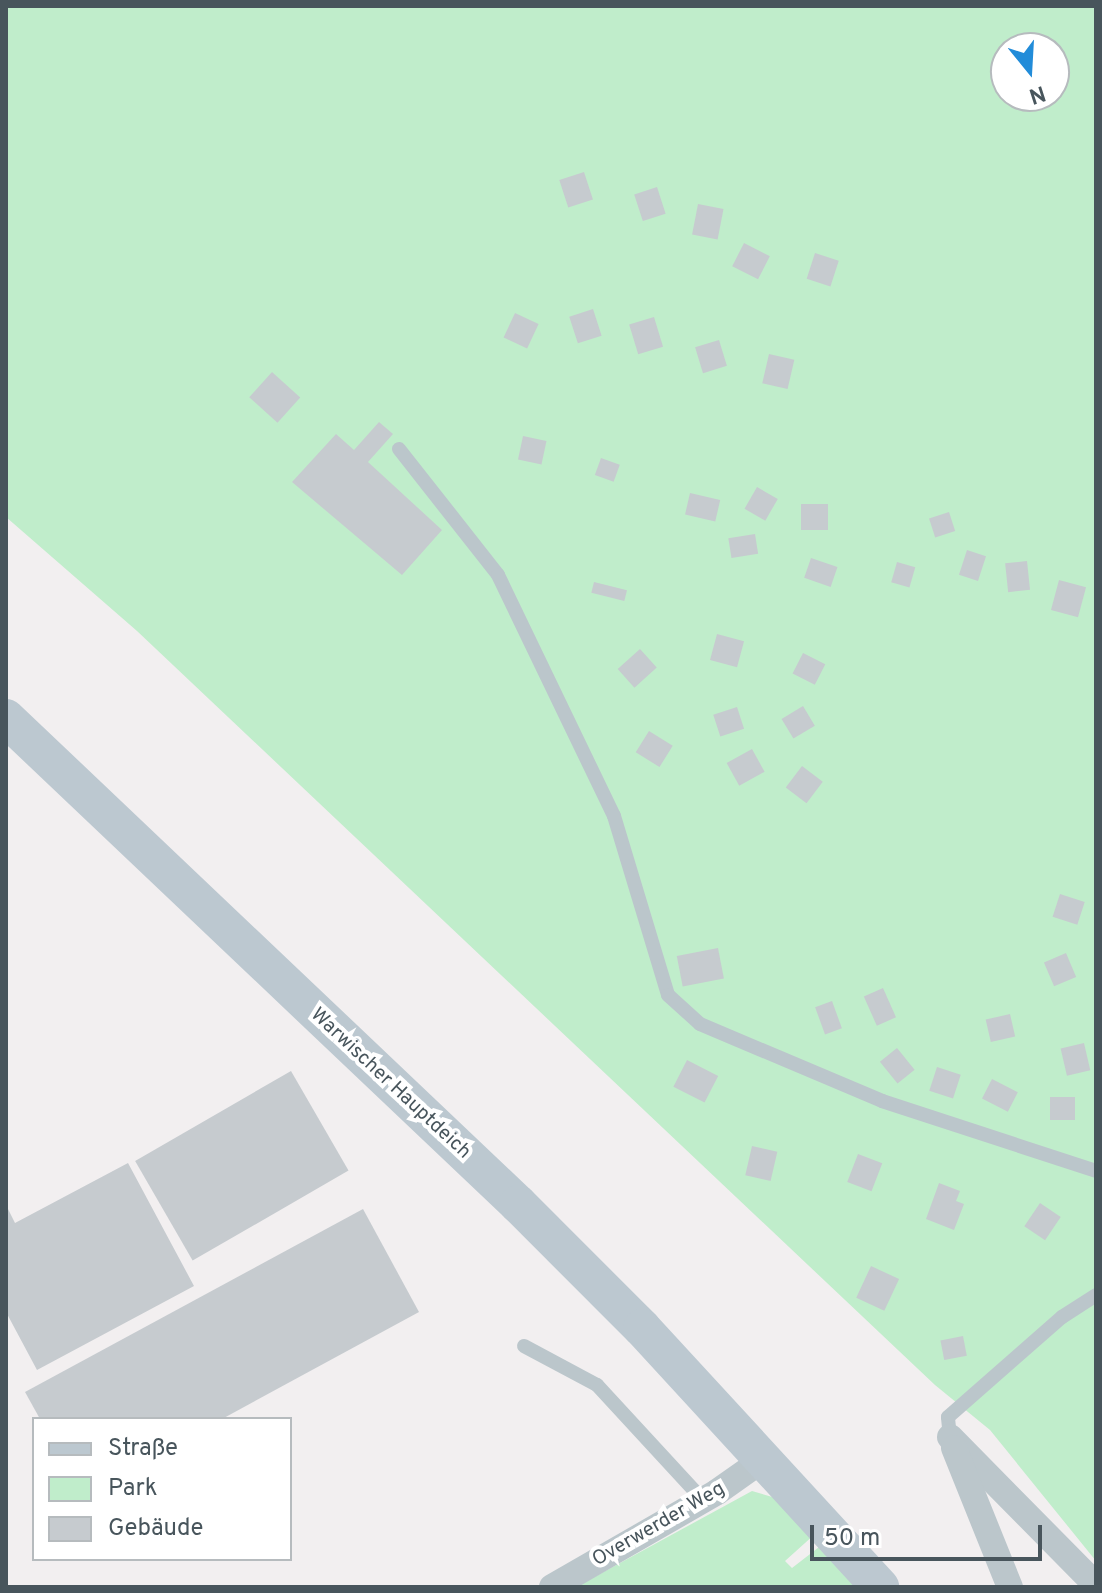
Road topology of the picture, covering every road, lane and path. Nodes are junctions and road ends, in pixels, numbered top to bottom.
1 (399, 449) dead end
2 (6, 718) edge
3 (1096, 1171) edge
4 (1096, 1295) edge
5 (524, 1346) dead end
6 (950, 1437) junction
7 (764, 1459) junction
8 (703, 1500) junction
9 (1096, 1585) edge
10 (552, 1587) edge
11 (880, 1587) edge
12 (1010, 1587) edge

1 - 3 lane
2 - 7 street, Warwischer Hauptdeich
4 - 6 lane
5 - 8 lane
6 - 9 street
6 - 12 street
7 - 8 street, Overwerder Weg
7 - 11 street, Warwischer Hauptdeich
8 - 10 street, Overwerder Weg

